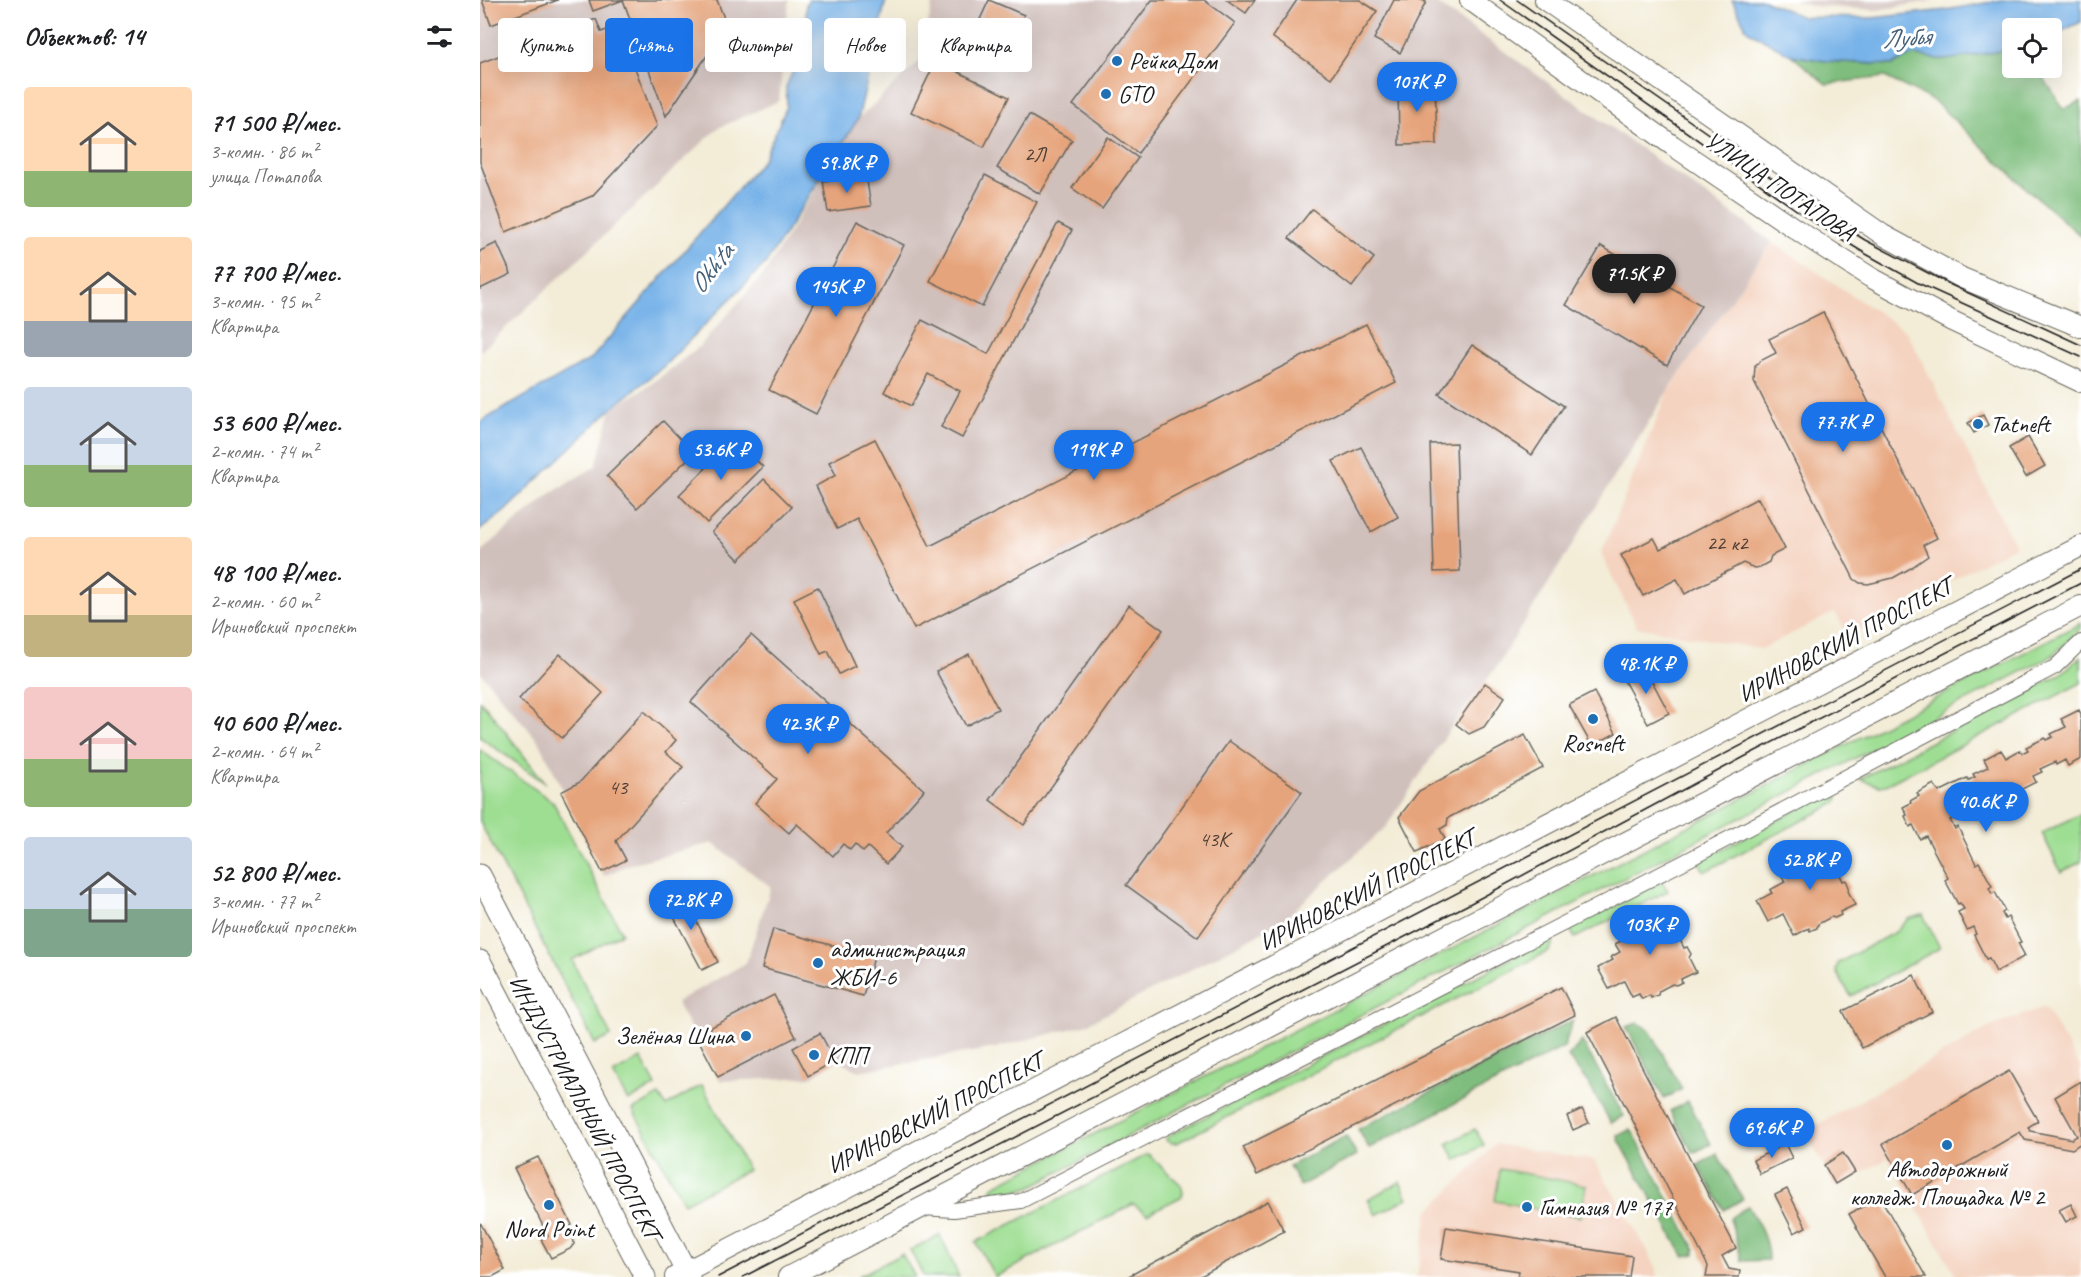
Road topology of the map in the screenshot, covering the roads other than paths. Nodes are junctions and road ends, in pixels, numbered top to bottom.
1 (1470, 0) edge
2 (1545, 0) edge
3 (2081, 327) edge
4 (2081, 382) edge
5 (2081, 546) edge
6 (2081, 606) edge
7 (2081, 642) edge
8 (480, 875) edge
9 (480, 961) edge
10 (920, 1208) junction
11 (683, 1275) edge
12 (645, 1277) edge
13 (788, 1277) edge

1 - 4 main road, УЛИЦА ПОТАПОВА
2 - 3 main road, УЛИЦА ПОТАПОВА
5 - 11 main road, ИРИНОВСКИЙ ПРОСПЕКТ
6 - 10 main road
7 - 10 street
8 - 11 main road, ИНДУСТРИАЛЬНЫЙ ПРОСПЕКТ
9 - 12 main road, ИНДУСТРИАЛЬНЫЙ ПРОСПЕКТ
10 - 13 main road

